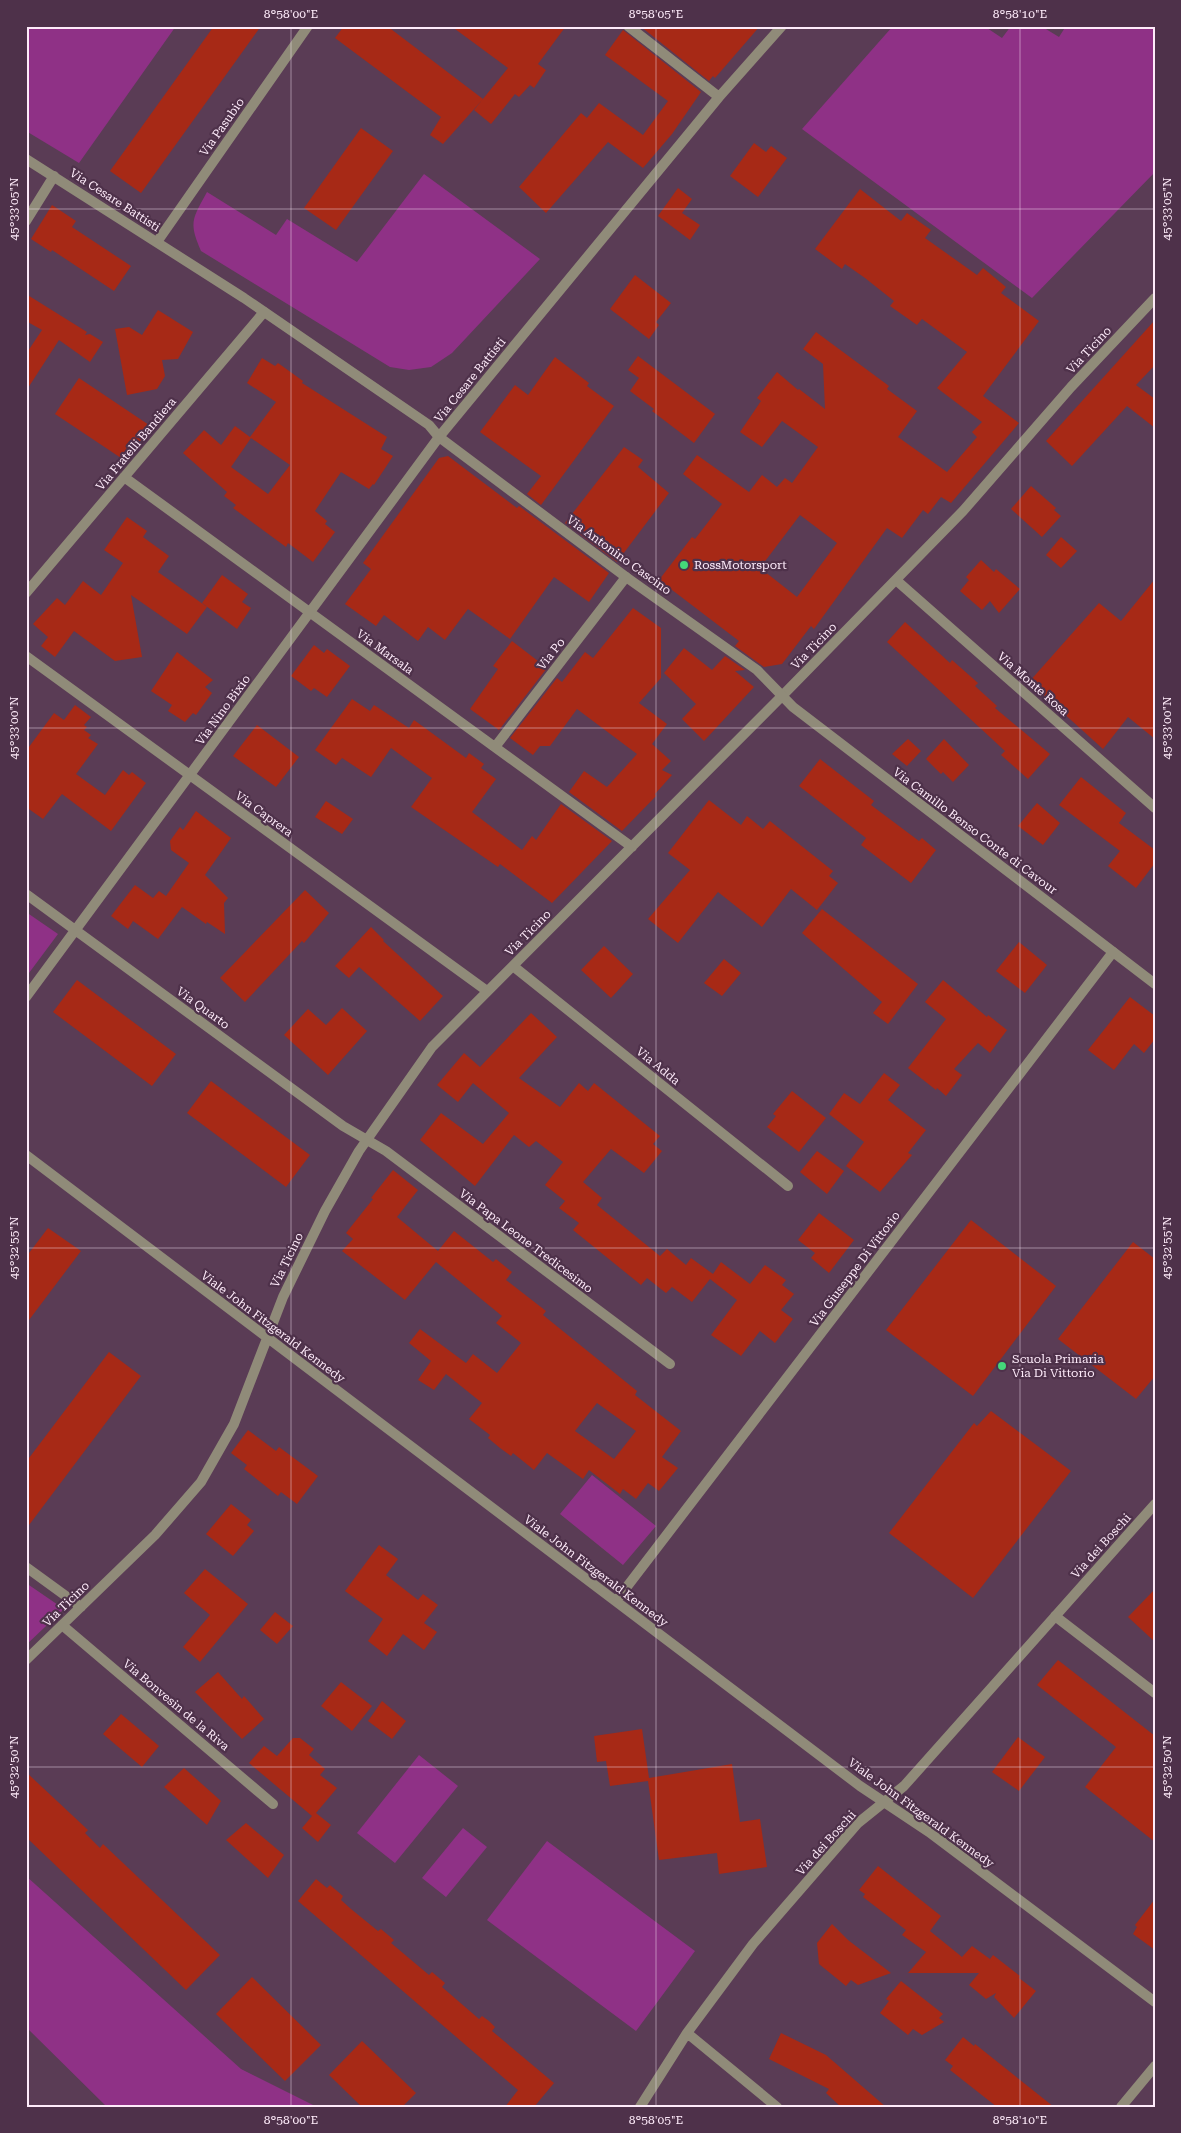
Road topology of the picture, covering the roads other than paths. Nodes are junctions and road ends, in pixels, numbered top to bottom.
1 (308, 26) edge
2 (628, 26) edge
3 (782, 26) edge
4 (719, 97) junction
5 (26, 159) edge
6 (54, 176) junction
7 (26, 220) edge
8 (157, 242) junction
9 (1155, 298) edge
10 (264, 312) junction
11 (439, 437) junction
12 (124, 477) junction
13 (626, 577) junction
14 (896, 580) junction
15 (26, 593) edge
16 (310, 613) junction
17 (26, 656) edge
18 (782, 696) junction
19 (495, 748) junction
20 (190, 776) junction
21 (1155, 808) edge
22 (632, 847) junction
23 (26, 894) edge
24 (75, 930) junction
25 (1113, 952) junction
26 (513, 966) junction
27 (1155, 984) edge
28 (487, 991) junction
29 (26, 997) edge
30 (366, 1140) junction
31 (26, 1155) edge
32 (788, 1186) dead end
33 (266, 1338) junction
34 (670, 1364) dead end
35 (1155, 1504) edge
36 (26, 1567) edge
37 (616, 1601) junction
38 (80, 1607) junction
39 (1055, 1616) junction
40 (62, 1625) junction
41 (26, 1660) edge
42 (1155, 1694) edge
43 (884, 1802) junction
44 (273, 1804) dead end
45 (1155, 2002) edge
46 (687, 2033) junction
47 (1155, 2066) edge
48 (640, 2107) edge
49 (777, 2107) edge
50 (1121, 2107) edge

1 - 8 street, Via Pasubio
2 - 4 street
3 - 4 street, Via Cesare Battisti
4 - 11 street, Via Cesare Battisti
5 - 6 street, Via Cesare Battisti
6 - 7 street
6 - 8 street, Via Cesare Battisti
8 - 10 street, Via Cesare Battisti
9 - 14 street, Via Ticino
10 - 11 street, Via Cesare Battisti
10 - 12 street, Via Fratelli Bandiera
11 - 13 street, Via Antonino Cascino
11 - 16 street, Via Nino Bixio
12 - 15 street, Via Fratelli Bandiera
12 - 16 street, Via Marsala
13 - 18 street, Via Antonino Cascino
13 - 19 street, Via Po
14 - 18 street, Via Ticino
14 - 21 street, Via Monte Rosa
16 - 19 street, Via Marsala
16 - 20 street, Via Nino Bixio
17 - 20 street, Via Caprera
18 - 22 street, Via Ticino
18 - 25 street, Via Camillo Benso Conte di Cavour
19 - 22 street, Via Marsala
20 - 24 street, Via Nino Bixio
20 - 28 street, Via Caprera
22 - 26 street, Via Ticino
23 - 24 street, Via Quarto
24 - 29 street, Via Nino Bixio
24 - 30 street, Via Quarto
25 - 27 street, Via Camillo Benso Conte di Cavour
25 - 37 street, Via Giuseppe Di Vittorio
26 - 28 street, Via Ticino
26 - 32 street, Via Adda
28 - 30 street, Via Ticino
30 - 33 street, Via Ticino
30 - 34 street, Via Papa Leone Tredicesimo
31 - 33 street, Viale John Fitzgerald Kennedy
33 - 37 street, Viale John Fitzgerald Kennedy
33 - 38 street, Via Ticino
35 - 39 street, Via dei Boschi
36 - 38 street
37 - 43 street, Viale John Fitzgerald Kennedy
38 - 40 street, Via Ticino
39 - 42 street
39 - 43 street, Via dei Boschi
40 - 41 street, Via Ticino
40 - 44 street, Via Bonvesin de la Riva
43 - 45 street, Viale John Fitzgerald Kennedy
43 - 46 street, Via dei Boschi
46 - 48 street, Via dei Boschi
46 - 49 street
47 - 50 street

